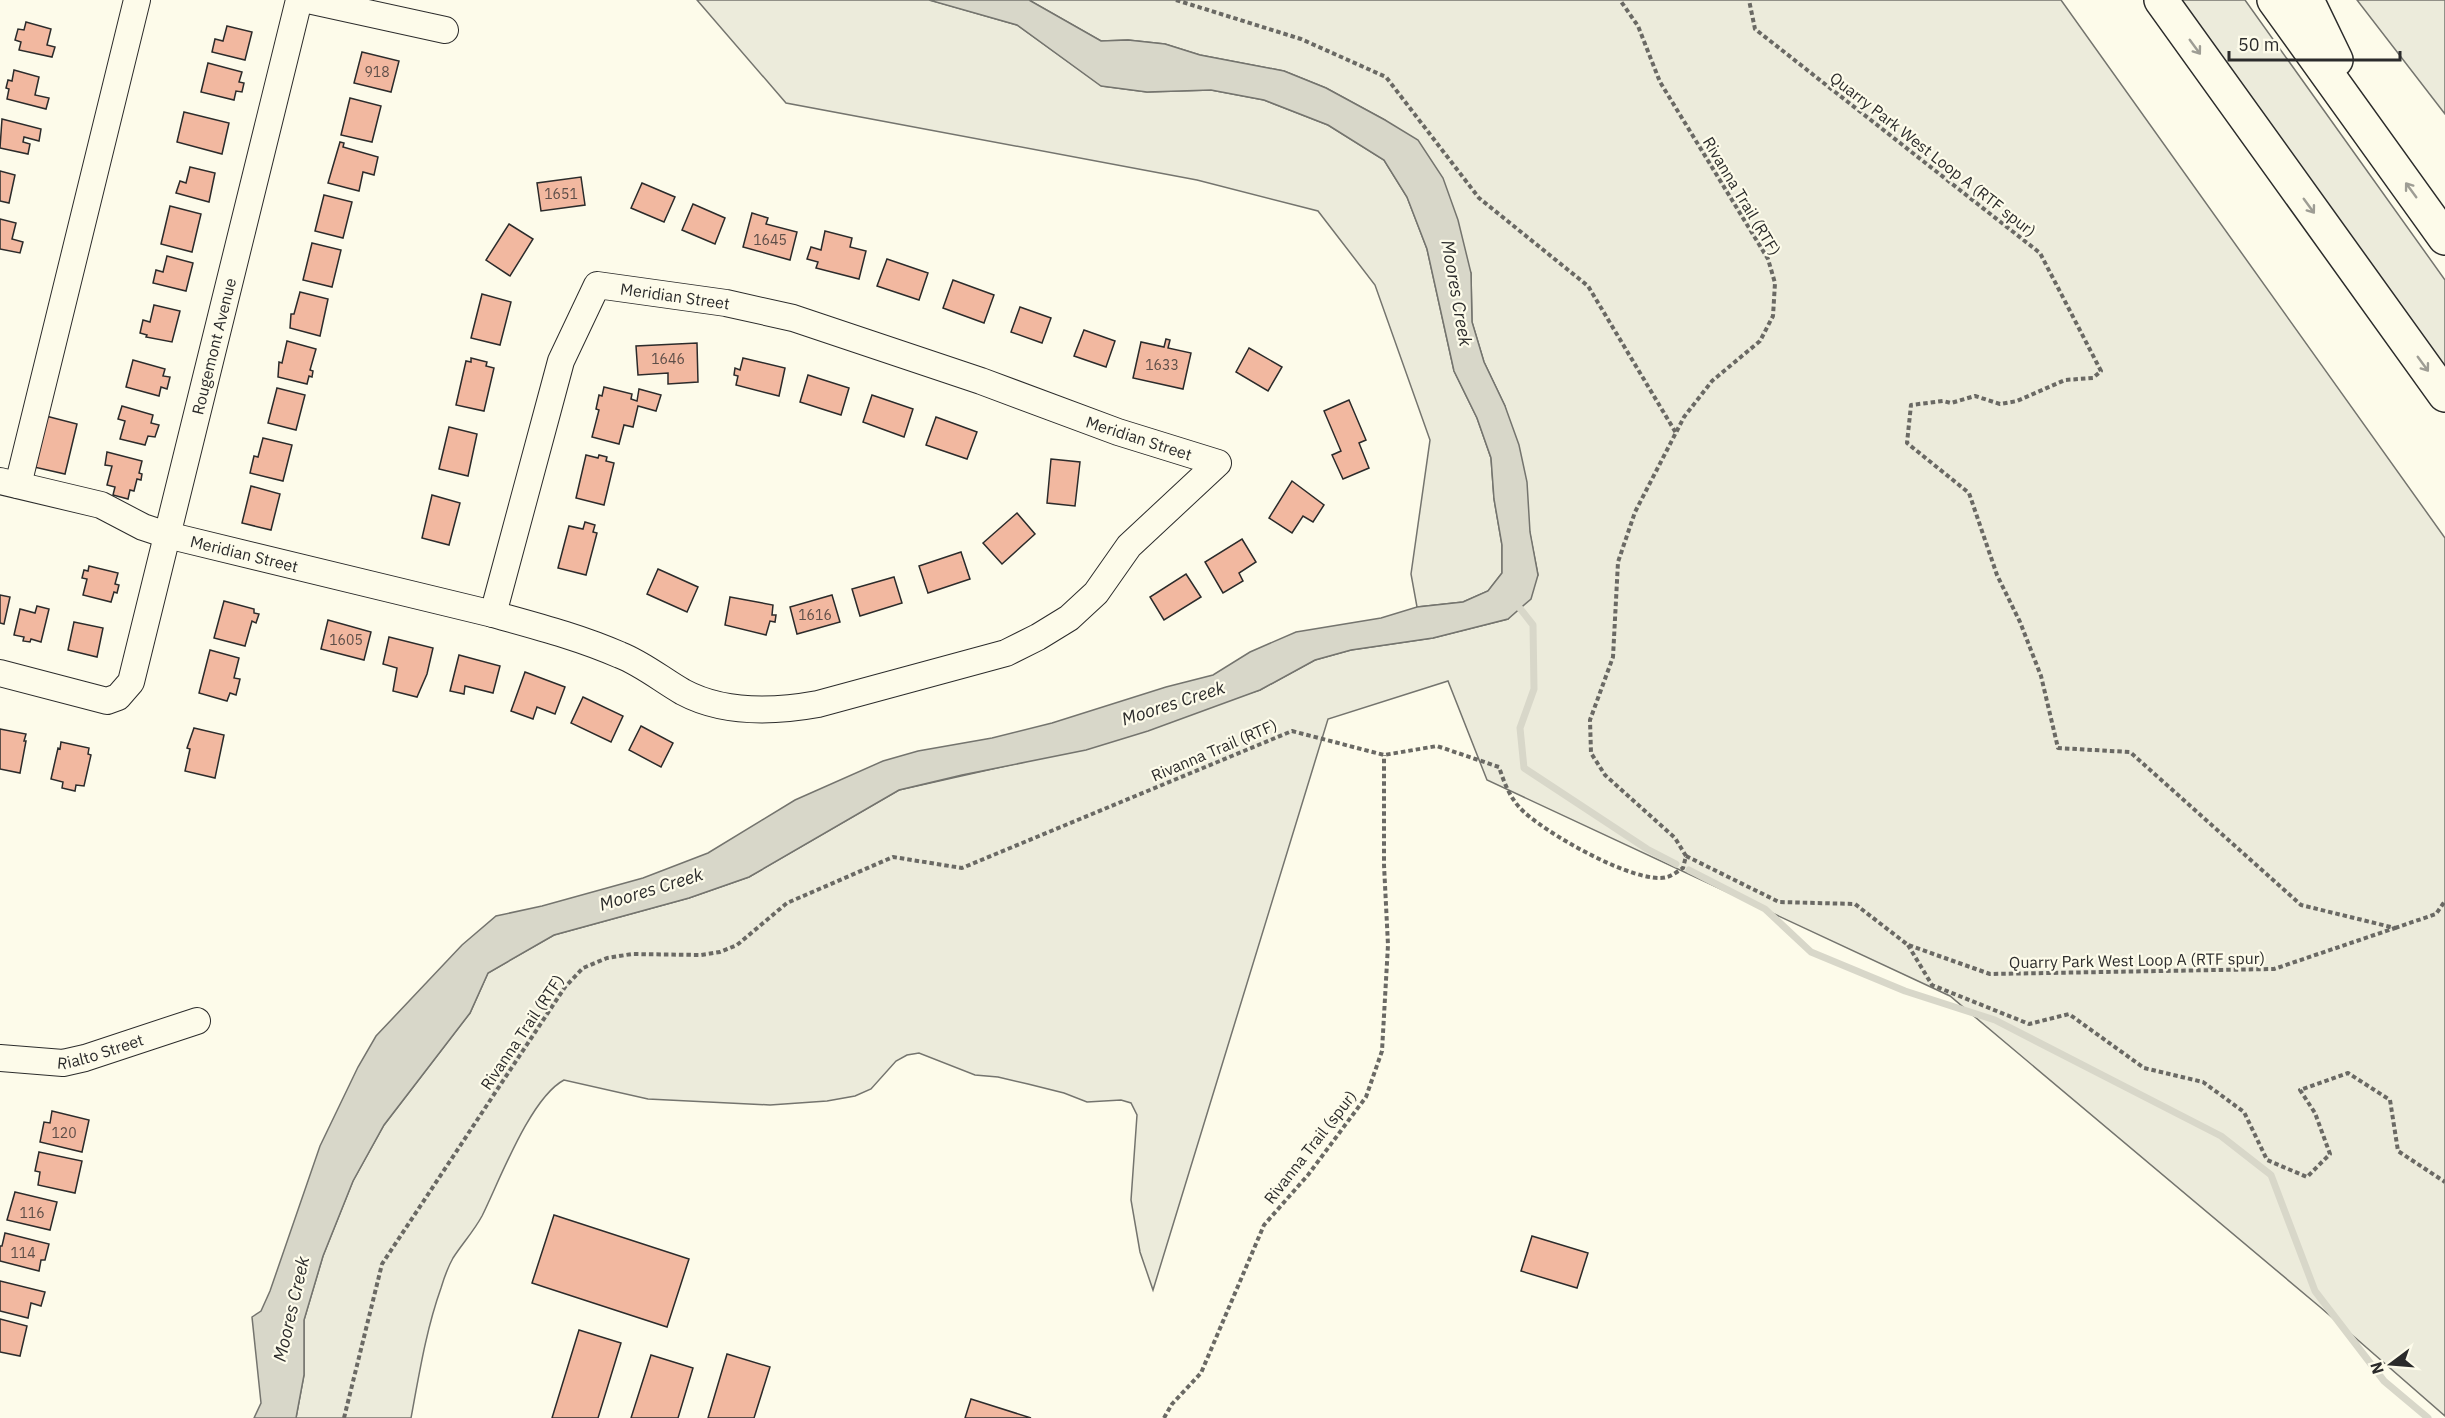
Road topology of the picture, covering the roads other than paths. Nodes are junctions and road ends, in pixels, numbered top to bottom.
1 (137, 0) edge
2 (299, 0) edge
3 (308, 0) edge
4 (2161, 0) edge
5 (2274, 0) edge
6 (2307, 0) edge
7 (445, 30) dead end
8 (2368, 130) junction
9 (2445, 238) edge
10 (2445, 395) edge
11 (9, 483) edge
12 (167, 535) junction
13 (494, 614) junction
14 (0, 673) edge
15 (197, 1021) dead end
16 (0, 1058) edge

1 - 11 street
2 - 12 street, Rougemont Avenue
3 - 7 street
4 -> 10 highway
5 - 8 highway
6 - 8 highway
9 -> 8 highway
11 - 12 street, Meridian Street
12 - 13 street, Meridian Street
12 - 14 street, Rougemont Avenue
13 - 13 street, Meridian Street
15 - 16 street, Rialto Street

